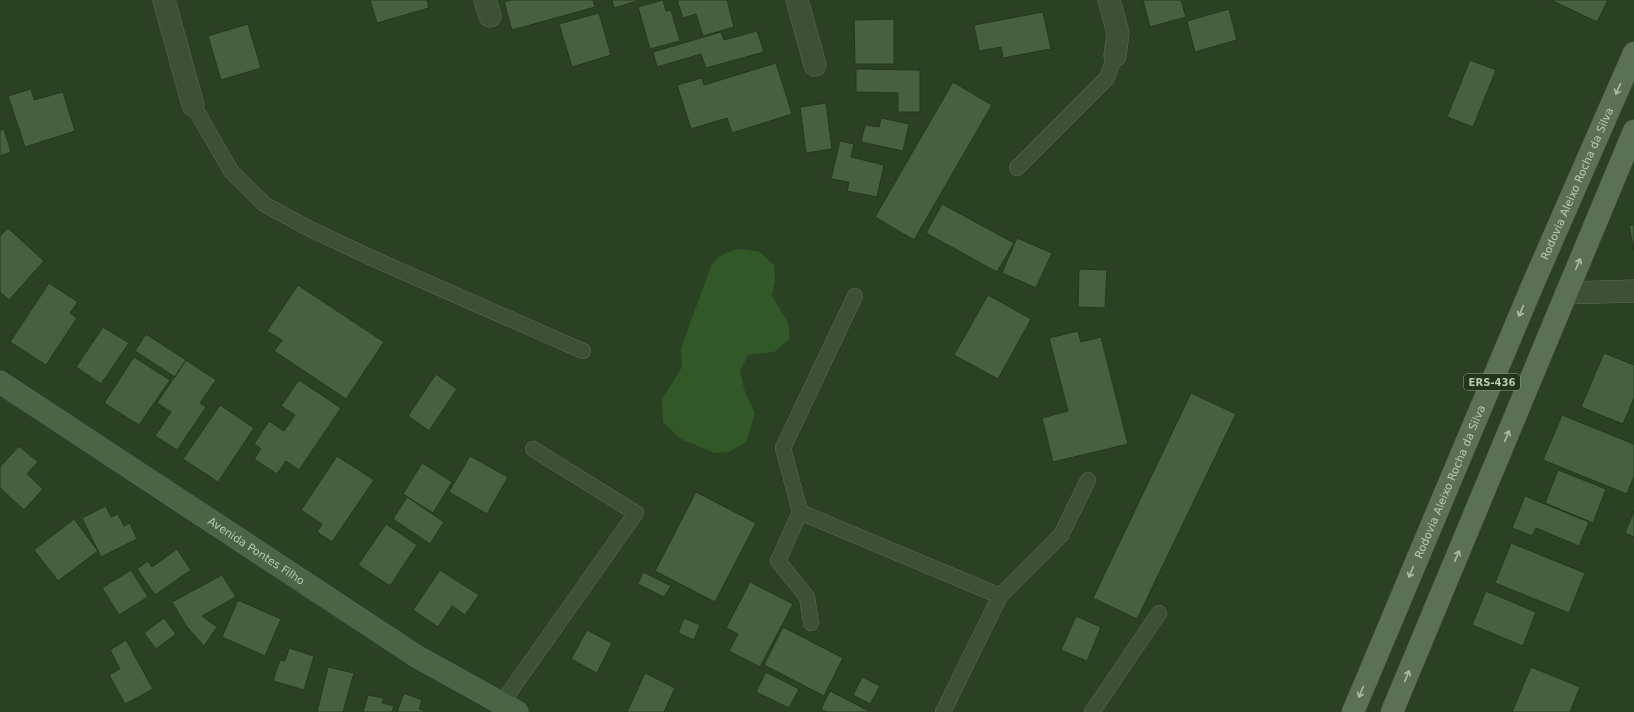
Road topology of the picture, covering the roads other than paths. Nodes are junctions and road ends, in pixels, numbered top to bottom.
1 (164, 0) edge
2 (797, 0) edge
3 (1109, 0) edge
4 (1634, 53) edge
5 (1115, 56) joint
6 (815, 65) dead end
7 (193, 105) joint
8 (1634, 131) edge
9 (1017, 168) dead end
10 (1533, 284) junction
11 (1634, 291) edge
12 (1566, 293) junction
13 (855, 296) dead end
14 (583, 351) dead end
15 (0, 382) edge
16 (533, 449) dead end
17 (1088, 480) dead end
18 (800, 512) junction
19 (1000, 596) junction
20 (1159, 613) dead end
21 (811, 623) dead end
22 (509, 708) edge
23 (943, 712) edge
24 (1092, 712) edge
25 (1353, 712) edge
26 (1392, 712) edge

1 - 7 street
2 - 6 street
3 - 5 street
4 -> 10 main road, Rodovia Aleixo Rocha da Silva / ERS-436
5 - 9 lane
7 - 14 lane
12 -> 8 main road, ERS-436
10 - 12 main road
10 -> 25 main road, Rodovia Aleixo Rocha da Silva / ERS-436
11 - 12 street
26 -> 12 main road, ERS-436
13 - 18 lane
15 - 22 street, Avenida Pontes Filho
16 - 22 lane
17 - 19 lane
18 - 19 lane
18 - 21 lane
19 - 23 lane
20 - 24 lane

